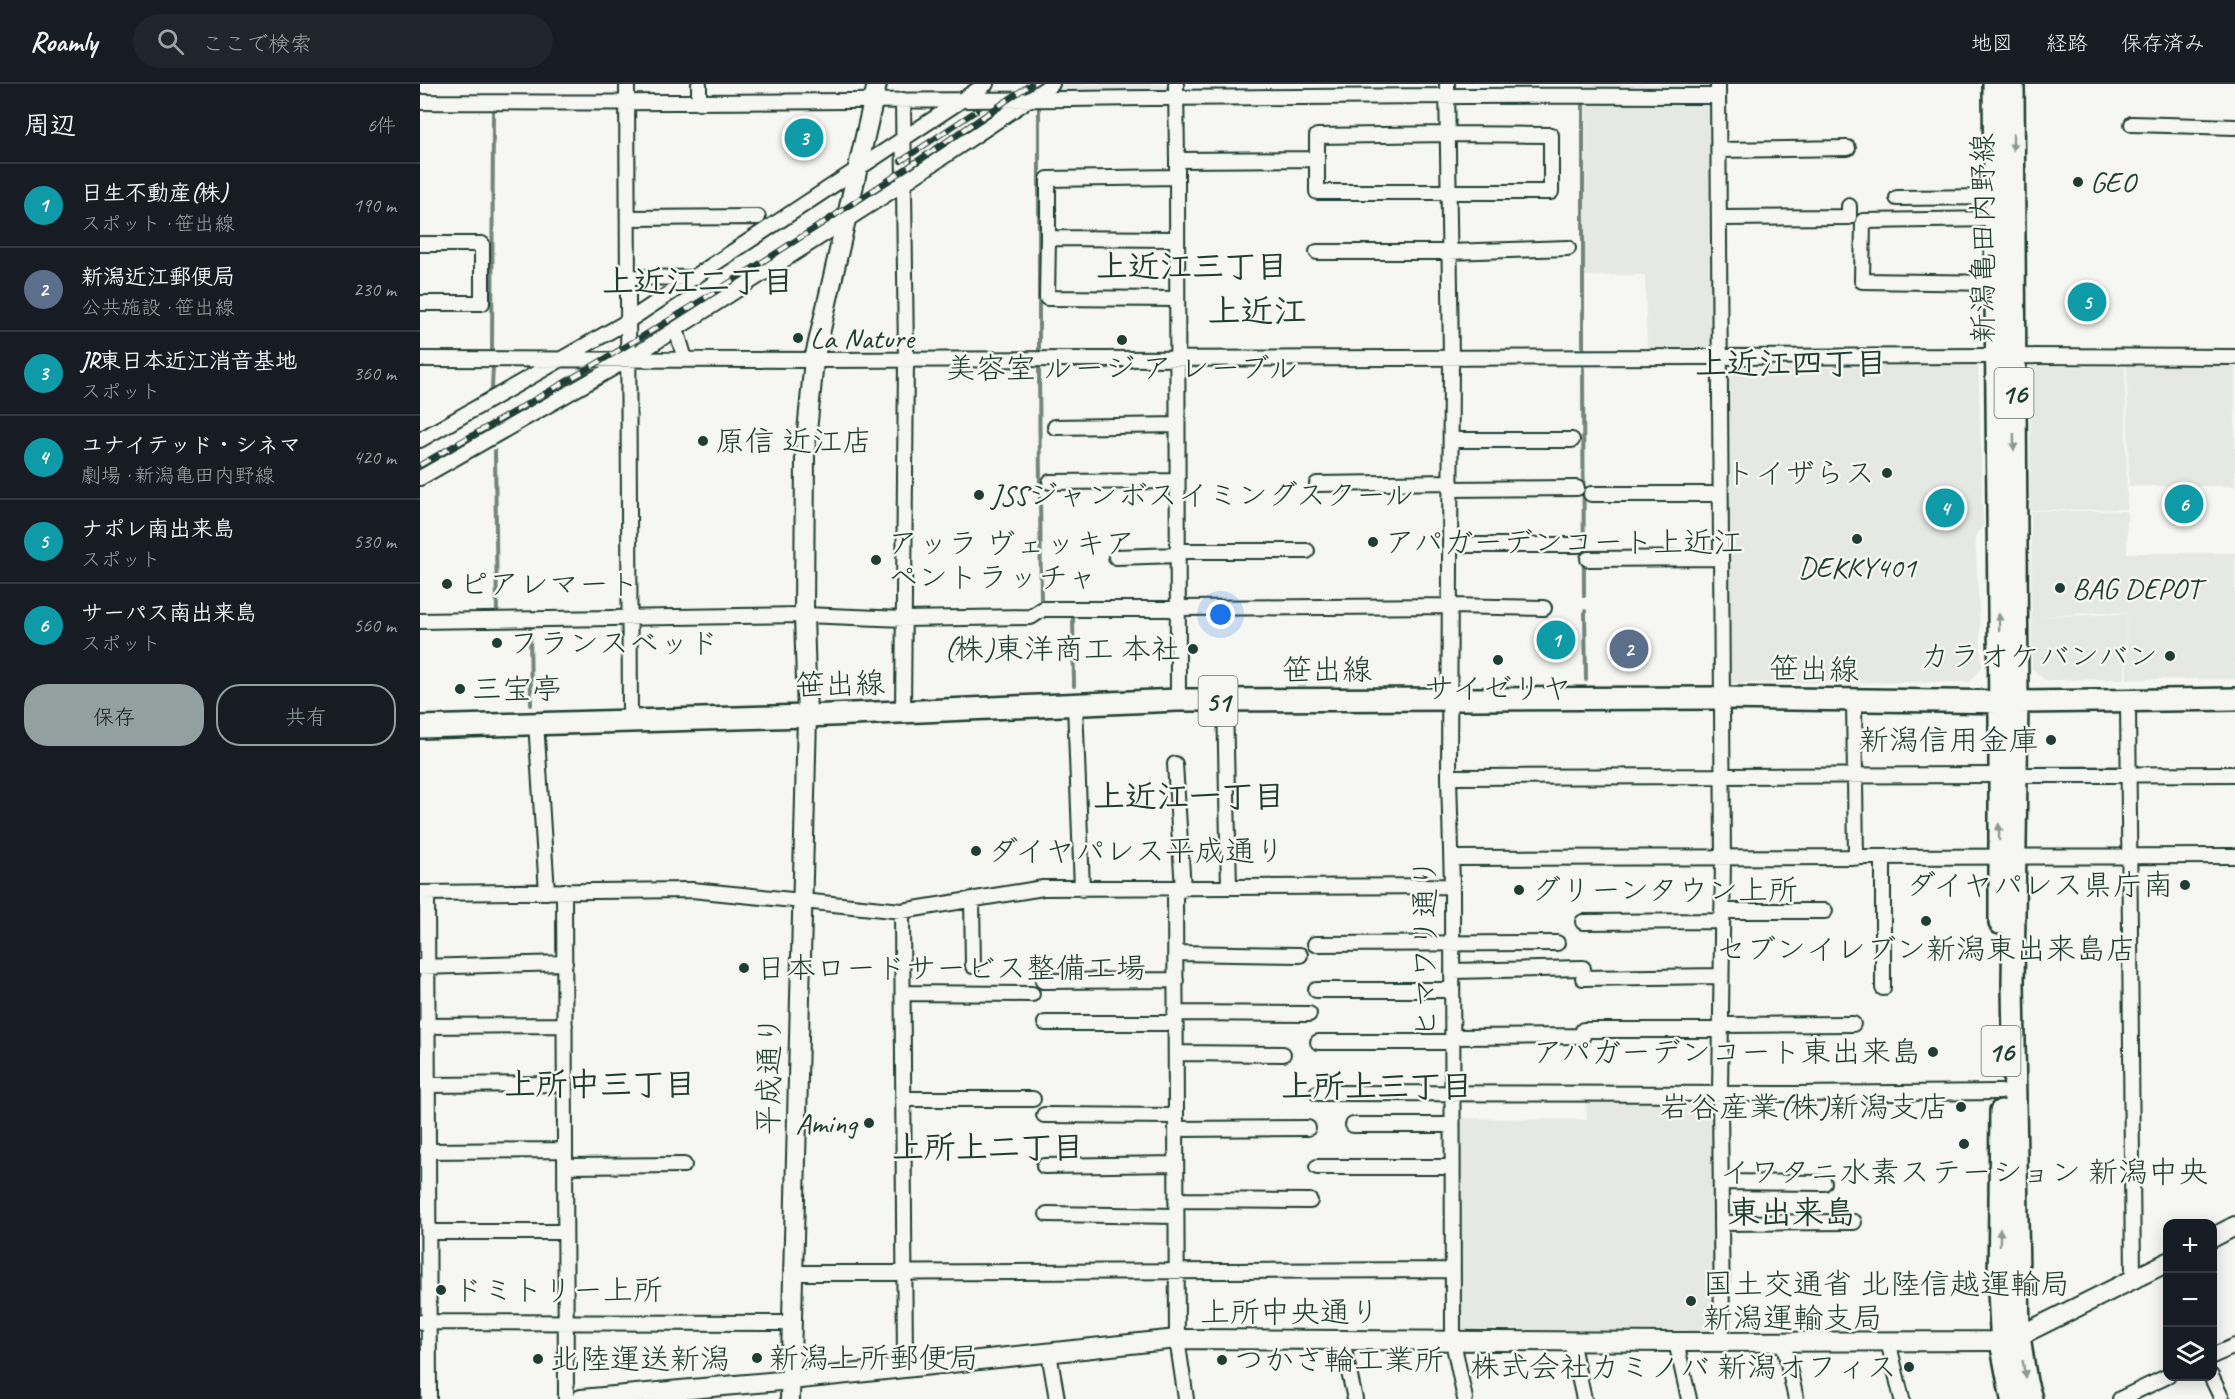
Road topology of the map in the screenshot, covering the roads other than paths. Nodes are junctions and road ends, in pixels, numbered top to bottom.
1 (627, 84) edge
2 (699, 84) edge
3 (986, 84) edge
4 (1052, 84) edge
5 (1994, 84) edge
6 (2013, 84) edge
7 (1447, 90) edge
8 (1560, 90) edge
9 (1718, 90) edge
10 (1176, 91) edge
11 (876, 92) edge
12 (1031, 99) junction
13 (903, 100) junction
14 (964, 100) junction
15 (420, 102) edge
16 (627, 103) junction
17 (699, 103) junction
18 (2132, 124) dead end
19 (2235, 127) edge
20 (1447, 134) junction
21 (904, 140) junction
22 (1848, 148) dead end
23 (1719, 150) junction
24 (1317, 159) junction
25 (1177, 160) junction
26 (856, 171) junction
27 (1177, 177) junction
28 (904, 183) junction
29 (1448, 191) junction
30 (1995, 197) junction
31 (1897, 198) dead end
32 (1850, 206) dead end
33 (758, 217) dead end
34 (628, 218) junction
35 (1719, 218) junction
36 (1995, 219) junction
37 (845, 221) junction
38 (1048, 238) junction
39 (1177, 238) junction
40 (420, 244) edge
41 (1568, 248) dead end
42 (1317, 252) dead end
43 (1448, 252) junction
44 (628, 277) junction
45 (694, 278) junction
46 (1996, 283) junction
47 (1177, 299) junction
48 (420, 303) edge
49 (628, 321) junction
50 (676, 329) junction
51 (2005, 356) junction
52 (1451, 357) junction
53 (2235, 357) edge
54 (563, 358) junction
55 (1719, 358) junction
56 (420, 359) edge
57 (629, 359) junction
58 (685, 359) junction
59 (1176, 359) junction
60 (814, 360) junction
61 (906, 360) junction
62 (1177, 425) junction
63 (1055, 428) dead end
64 (420, 440) edge
65 (1451, 440) junction
66 (1572, 440) dead end
67 (420, 478) edge
68 (1177, 481) junction
69 (1050, 482) dead end
70 (1317, 484) dead end
71 (1451, 486) junction
72 (1577, 488) dead end
73 (1591, 494) dead end
74 (1720, 494) junction
75 (1450, 545) junction
76 (1579, 545) dead end
77 (1307, 551) dead end
78 (1178, 553) junction
79 (1116, 557) dead end
80 (1721, 558) junction
81 (1588, 559) dead end
82 (1450, 606) junction
83 (1178, 608) junction
84 (1544, 608) dead end
85 (804, 615) junction
86 (630, 619) junction
87 (904, 619) junction
88 (420, 621) edge
89 (1722, 698) junction
90 (1450, 699) junction
91 (2235, 699) edge
92 (1178, 700) junction
93 (1854, 700) junction
94 (1225, 701) junction
95 (2008, 702) junction
96 (2128, 702) junction
97 (1075, 704) junction
98 (903, 712) junction
99 (807, 716) junction
100 (630, 720) junction
101 (536, 722) junction
102 (420, 727) edge
103 (1175, 764) dead end
104 (2235, 774) edge
105 (2008, 775) junction
106 (2129, 775) junction
107 (1855, 776) junction
108 (1449, 777) junction
109 (1723, 777) junction
110 (2128, 856) junction
111 (2235, 856) edge
112 (2008, 857) junction
113 (1452, 858) junction
114 (1723, 858) junction
115 (1856, 858) junction
116 (1883, 858) junction
117 (1452, 886) junction
118 (1229, 887) junction
119 (1082, 889) junction
120 (1179, 889) junction
121 (564, 891) junction
122 (547, 892) junction
123 (423, 893) edge
124 (972, 899) junction
125 (801, 901) junction
126 (902, 911) junction
127 (1825, 911) dead end
128 (1722, 916) junction
129 (1583, 922) dead end
130 (1557, 943) dead end
131 (1315, 944) dead end
132 (1452, 944) junction
133 (1176, 953) junction
134 (1300, 955) dead end
135 (565, 963) junction
136 (973, 966) dead end
137 (423, 967) edge
138 (1452, 971) junction
139 (1721, 976) junction
140 (1176, 980) junction
141 (1043, 981) dead end
142 (1883, 988) dead end
143 (1316, 990) dead end
144 (1452, 990) junction
145 (903, 993) junction
146 (1032, 994) dead end
147 (1309, 1014) dead end
148 (1175, 1018) junction
149 (424, 1022) edge
150 (1045, 1023) dead end
151 (1853, 1024) dead end
152 (565, 1025) junction
153 (1721, 1028) junction
154 (1452, 1039) junction
155 (1318, 1042) dead end
156 (1176, 1053) junction
157 (1283, 1054) dead end
158 (425, 1082) edge
159 (564, 1084) junction
160 (2001, 1092) junction
161 (1317, 1093) dead end
162 (1452, 1093) junction
163 (1720, 1093) junction
164 (903, 1099) junction
165 (1033, 1099) dead end
166 (1044, 1115) dead end
167 (1175, 1122) junction
168 (1353, 1125) dead end
169 (1452, 1125) junction
170 (1308, 1128) dead end
171 (425, 1146) edge
172 (565, 1150) junction
173 (1176, 1164) junction
174 (684, 1165) dead end
175 (565, 1166) junction
176 (1044, 1166) dead end
177 (1317, 1167) dead end
178 (1452, 1167) junction
179 (423, 1175) edge
180 (1721, 1182) junction
181 (1824, 1183) dead end
182 (1176, 1200) junction
183 (1310, 1201) dead end
184 (1047, 1214) dead end
185 (1176, 1216) junction
186 (1854, 1222) dead end
187 (1721, 1223) junction
188 (2235, 1226) edge
189 (434, 1232) dead end
190 (565, 1232) junction
191 (2217, 1235) edge
192 (2163, 1264) edge
193 (1452, 1270) junction
194 (1177, 1272) junction
195 (793, 1273) junction
196 (904, 1273) junction
197 (2133, 1279) junction
198 (425, 1322) edge
199 (567, 1323) junction
200 (792, 1323) junction
201 (1177, 1339) junction
202 (2010, 1339) junction
203 (1342, 1341) junction
204 (1453, 1341) junction
205 (1571, 1341) junction
206 (1722, 1341) junction
207 (1783, 1341) junction
208 (1888, 1341) junction
209 (1676, 1342) junction
210 (2235, 1346) edge
211 (1049, 1353) junction
212 (2217, 1354) edge
213 (905, 1368) junction
214 (2163, 1379) edge
215 (791, 1380) junction
216 (2213, 1381) edge
217 (644, 1396) edge
218 (429, 1399) edge
219 (566, 1399) edge
220 (581, 1399) edge
221 (790, 1399) edge
222 (1057, 1399) edge
223 (1186, 1399) edge
224 (1354, 1399) edge
225 (1465, 1399) edge
226 (1584, 1399) edge
227 (1689, 1399) edge
228 (1796, 1399) edge
229 (1902, 1399) edge
230 (2012, 1399) edge
231 (2031, 1399) edge
232 (2120, 1399) edge
233 (2222, 1399) edge

1 - 16 street
2 - 17 street
3 - 14 street
4 - 12 street
5 - 30 main road, 新潟亀田内野線 / 16
6 -> 51 main road, 新潟亀田内野線 / 16
7 - 8 street
7 - 10 street
7 - 20 street, ヒマワリ通り
8 - 9 street
9 - 23 street
10 - 12 street
10 - 25 street
11 - 13 street
11 - 17 street
11 - 26 street, 平成通り
12 - 14 street
12 - 28 street
13 - 14 street
13 - 21 street
14 - 21 street
15 - 16 street
16 - 17 street
16 - 34 street
18 - 19 street
20 - 24 street
20 - 29 street, ヒマワリ通り
20 - 29 street
21 - 26 street
21 - 28 street
22 - 23 street
23 - 35 street
24 - 25 street
24 - 29 street
25 - 27 street
26 - 37 street, 平成通り
26 - 45 street
27 - 38 street
27 - 39 street
28 - 37 street
28 - 61 street
29 - 43 street, ヒマワリ通り
30 - 31 street
30 - 36 main road, 新潟亀田内野線 / 16
32 - 35 street
33 - 34 street
34 - 44 street
35 - 55 street
36 - 46 main road, 新潟亀田内野線 / 16
36 - 46 street
37 - 50 street
37 - 60 street, 平成通り
38 - 39 street
38 - 47 street
39 - 47 street
40 - 48 street
41 - 43 street
42 - 43 street
43 - 52 street, ヒマワリ通り
44 - 45 street
44 - 49 street
45 - 49 street
46 - 51 main road, 新潟亀田内野線 / 16
47 - 59 street
49 - 54 street
49 - 57 street
50 - 57 street
50 - 58 street
51 - 53 street
51 - 55 street
51 - 95 main road, 新潟亀田内野線 / 16
52 - 55 street
52 - 59 street
52 - 65 street, ヒマワリ通り
54 - 56 street
54 - 57 street
54 - 64 street
55 - 74 street
57 - 58 street
57 - 67 street
57 - 86 street
58 - 60 street
59 - 61 street
59 - 62 street
60 - 61 street
60 - 85 street, 平成通り
61 - 87 street
62 - 63 street
62 - 68 street
65 - 66 street
65 - 71 street, ヒマワリ通り
68 - 69 street
68 - 78 street
70 - 71 street
71 - 72 street
71 - 75 street, ヒマワリ通り
73 - 74 street
74 - 80 street
75 - 76 street
75 - 82 street, ヒマワリ通り
77 - 78 street
78 - 79 street
78 - 83 street
80 - 81 street
80 - 89 street
82 - 83 street
82 - 84 street
82 - 90 street, ヒマワリ通り
83 - 87 street
83 - 92 street
85 - 86 street
85 - 87 street
85 - 99 street, 平成通り
86 - 88 street
86 - 100 street
87 - 98 street
89 - 90 main road, 笹出線 / 51
89 - 93 main road, 笹出線 / 51
89 - 109 street
90 - 94 main road, 笹出線 / 51
90 - 108 street, ヒマワリ通り
91 - 96 main road, 笹出線 / 51
92 - 94 main road, 笹出線 / 51
92 - 97 main road, 笹出線 / 51
93 - 95 main road, 笹出線 / 51
93 - 107 street
94 - 118 street
95 - 96 main road, 笹出線 / 51
95 - 105 main road, 新潟亀田内野線 / 16
96 - 106 street
97 - 98 main road, 笹出線 / 51
97 - 119 street
98 - 99 main road, 笹出線 / 51
99 - 100 main road, 笹出線 / 51
99 - 125 street, 平成通り
100 - 101 main road, 笹出線 / 51
101 - 102 main road, 笹出線 / 51
101 - 122 street
103 - 120 street
104 - 106 street
105 - 106 street
105 - 107 street
105 - 112 main road, 新潟亀田内野線 / 16
106 - 110 street
107 - 109 street
107 - 115 street
108 - 109 street
108 - 113 street, ヒマワリ通り
109 - 114 street
110 - 111 street
110 - 112 street
110 - 197 street
112 - 116 street
112 - 160 main road, 新潟亀田内野線 / 16
112 - 202 main road, 新潟亀田内野線 / 16
113 - 114 street
113 - 117 street, ヒマワリ通り
114 - 115 street
114 - 128 street
115 - 116 street
116 - 142 street
117 - 118 street
117 - 132 street, ヒマワリ通り
118 - 120 street
119 - 120 street
119 - 124 street
120 - 133 street
121 - 122 street
121 - 125 street
121 - 135 street
122 - 123 street
123 - 137 street
124 - 126 street
124 - 136 street
125 - 126 street
125 - 195 street, 平成通り
126 - 145 street
127 - 128 street
128 - 129 street
128 - 139 street
130 - 132 street
131 - 132 street
132 - 138 street, ヒマワリ通り
133 - 134 street
133 - 140 street
135 - 137 street
135 - 152 street
137 - 149 street
138 - 139 street
138 - 144 street, ヒマワリ通り
139 - 153 street
140 - 141 street
140 - 148 street
143 - 144 street
144 - 154 street, ヒマワリ通り
145 - 146 street
145 - 164 street
147 - 148 street
148 - 150 street
148 - 156 street
149 - 152 street
149 - 158 street
151 - 153 street
152 - 159 street
153 - 154 street
153 - 163 street
154 - 155 street
154 - 162 street, ヒマワリ通り
156 - 157 street
156 - 167 street
158 - 159 street
158 - 171 street
159 - 172 street
160 - 163 street
202 -> 160 main road, 新潟亀田内野線 / 16
161 - 162 street
162 - 163 street
162 - 169 street, ヒマワリ通り
163 - 180 street
164 - 165 street
164 - 196 street
166 - 167 street
167 - 170 street
167 - 173 street
168 - 169 street
169 - 178 street, ヒマワリ通り
171 - 172 street
171 - 179 street
172 - 175 street
173 - 176 street
173 - 182 street
174 - 175 street
175 - 190 street
177 - 178 street
178 - 193 street, ヒマワリ通り
179 - 198 street
180 - 181 street
180 - 187 street
182 - 183 street
182 - 185 street
184 - 185 street
185 - 194 street
186 - 187 street
187 - 206 street
188 - 191 street
189 - 190 street
190 - 199 street
192 - 197 street
193 - 194 street
193 - 204 street, ヒマワリ通り
194 - 196 street
194 - 201 street
195 - 196 street
195 - 200 street, 平成通り
196 - 213 street
197 - 202 street
198 - 199 street
198 - 218 street
199 - 200 street
199 - 219 street
200 - 215 street, 平成通り
201 - 203 street, 上所中央通り
201 - 211 street, 上所中央通り
201 - 223 street
202 - 208 street, 上所中央通り
202 - 230 main road, 新潟亀田内野線 / 16
202 -> 231 main road, 新潟亀田内野線 / 16
203 - 204 street, 上所中央通り
203 - 224 street
204 - 205 street, 上所中央通り
204 - 225 street, ヒマワリ通り
205 - 209 street, 上所中央通り
205 - 226 street
206 - 207 street, 上所中央通り
206 - 209 street, 上所中央通り
207 - 208 street, 上所中央通り
207 - 228 street
208 - 229 street
209 - 227 street
210 - 212 street
211 - 213 street, 上所中央通り
211 - 222 street
213 - 215 street, 上所中央通り
214 - 232 street
215 - 217 street, 上所中央通り
215 - 221 street, 平成通り
216 - 233 street
217 - 220 street, 上所中央通り

